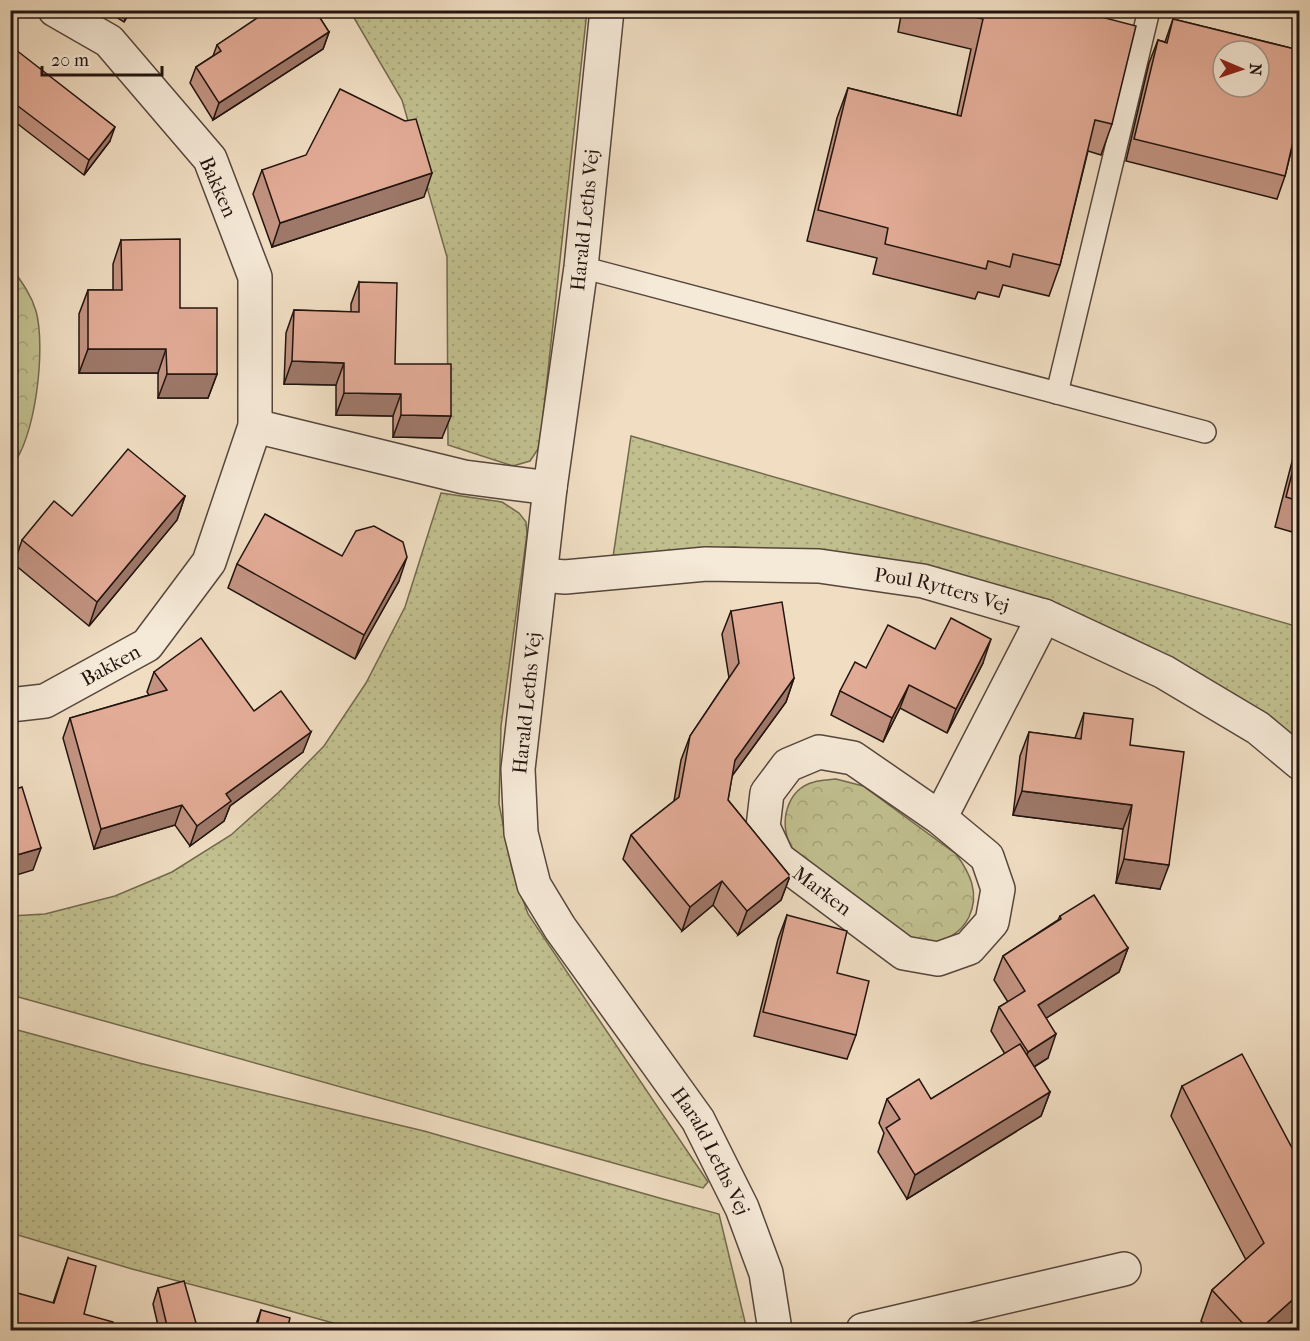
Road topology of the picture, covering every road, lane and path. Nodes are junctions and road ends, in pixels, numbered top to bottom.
1 (55, 10) edge
2 (607, 10) edge
3 (1149, 10) edge
4 (581, 267) junction
5 (1057, 393) junction
6 (255, 426) junction
7 (1205, 432) dead end
8 (550, 488) junction
9 (541, 575) junction
10 (1044, 616) junction
11 (10, 705) edge
12 (1299, 764) edge
13 (940, 818) junction
14 (1124, 1269) dead end
15 (775, 1330) edge
16 (863, 1330) edge

1 - 6 street, Bakken
2 - 4 street, Harald Leths Vej
3 - 5 lane
4 - 5 lane
4 - 8 street, Harald Leths Vej
5 - 7 lane
6 - 8 street
6 - 11 street, Bakken
8 - 9 street, Harald Leths Vej
9 - 10 street, Poul Rytters Vej
9 - 15 street, Harald Leths Vej
10 - 12 street, Poul Rytters Vej
10 - 13 street
13 - 13 street, Marken
14 - 16 street

